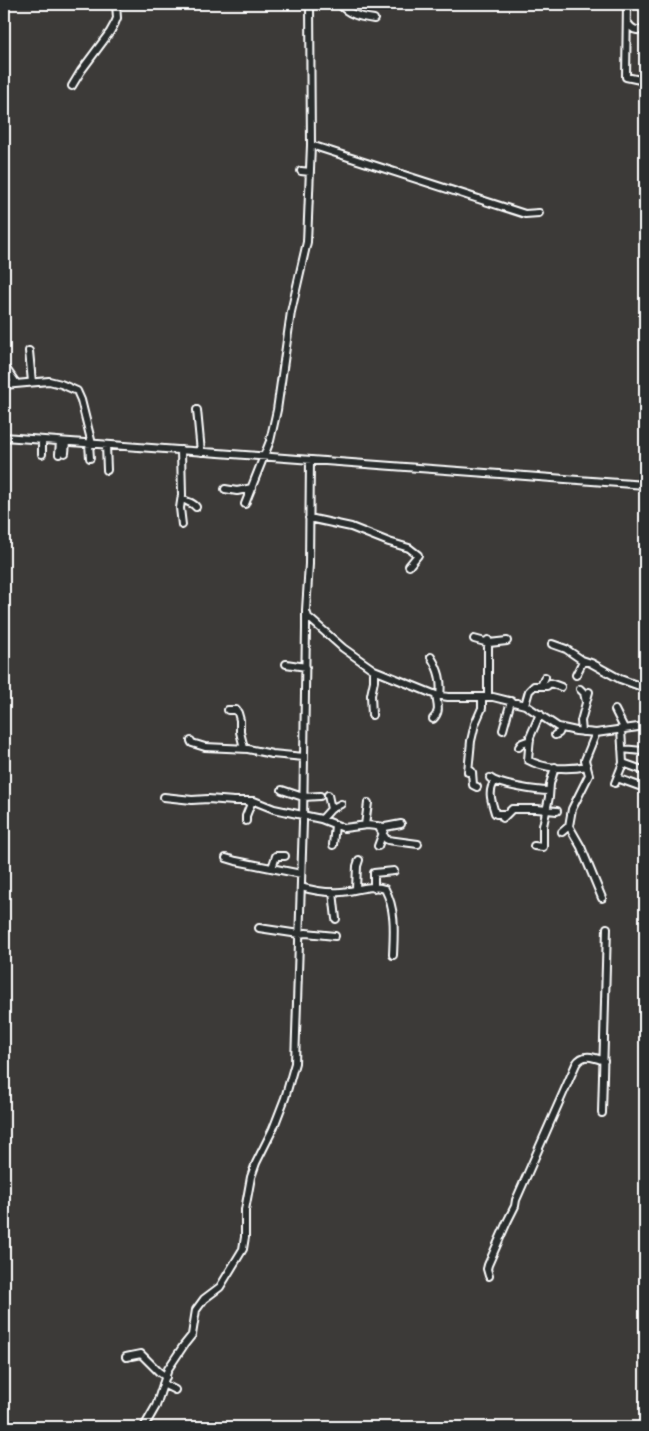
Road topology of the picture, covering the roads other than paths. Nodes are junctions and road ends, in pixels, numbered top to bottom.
1 (116, 4) edge
2 (310, 4) edge
3 (340, 4) edge
4 (627, 4) edge
5 (374, 19) dead end
6 (627, 22) junction
7 (635, 30) junction
8 (645, 30) edge
9 (626, 38) junction
10 (645, 81) edge
11 (72, 86) dead end
12 (311, 145) junction
13 (301, 171) dead end
14 (310, 172) junction
15 (539, 214) dead end
16 (30, 351) dead end
17 (7, 370) dead end
18 (32, 382) junction
19 (16, 384) junction
20 (4, 385) edge
21 (197, 410) dead end
22 (4, 438) edge
23 (42, 440) junction
24 (63, 442) junction
25 (91, 444) junction
26 (106, 445) junction
27 (181, 450) junction
28 (201, 452) junction
29 (42, 454) dead end
30 (62, 454) dead end
31 (264, 456) junction
32 (90, 458) dead end
33 (310, 460) junction
34 (107, 470) dead end
35 (645, 485) edge
36 (252, 488) junction
37 (225, 489) dead end
38 (182, 498) junction
39 (245, 504) dead end
40 (196, 507) dead end
41 (309, 518) junction
42 (182, 525) dead end
43 (409, 566) dead end
44 (306, 610) junction
45 (474, 639) dead end
46 (489, 641) junction
47 (507, 641) dead end
48 (552, 644) dead end
49 (431, 657) dead end
50 (583, 661) junction
51 (286, 664) dead end
52 (306, 667) junction
53 (374, 670) junction
54 (576, 675) dead end
55 (545, 677) dead end
56 (541, 686) junction
57 (561, 687) dead end
58 (645, 688) edge
59 (580, 689) dead end
60 (589, 692) dead end
61 (438, 696) junction
62 (485, 697) junction
63 (511, 701) junction
64 (587, 703) junction
65 (525, 705) junction
66 (228, 710) dead end
67 (615, 710) dead end
68 (540, 714) junction
69 (372, 716) dead end
70 (478, 716) junction
71 (433, 719) dead end
72 (482, 724) dead end
73 (645, 726) edge
74 (561, 728) junction
75 (622, 728) junction
76 (504, 730) dead end
77 (582, 732) junction
78 (596, 733) junction
79 (555, 735) dead end
80 (530, 740) junction
81 (190, 741) dead end
82 (519, 747) dead end
83 (244, 748) junction
84 (622, 749) junction
85 (642, 751) dead end
86 (304, 757) junction
87 (623, 763) junction
88 (587, 766) junction
89 (555, 767) junction
90 (645, 771) edge
91 (639, 786) dead end
92 (477, 787) dead end
93 (282, 790) dead end
94 (549, 791) junction
95 (328, 795) dead end
96 (303, 796) junction
97 (320, 796) dead end
98 (164, 797) dead end
99 (252, 801) junction
100 (368, 803) dead end
101 (341, 804) dead end
102 (331, 808) junction
103 (546, 810) junction
104 (557, 811) dead end
105 (303, 814) junction
106 (322, 819) junction
107 (246, 821) dead end
108 (401, 824) dead end
109 (335, 825) junction
110 (365, 825) junction
111 (569, 826) junction
112 (382, 829) junction
113 (562, 832) dead end
114 (418, 844) dead end
115 (332, 845) dead end
116 (378, 846) dead end
117 (534, 846) dead end
118 (285, 856) dead end
119 (226, 858) dead end
120 (359, 860) dead end
121 (272, 868) junction
122 (394, 871) dead end
123 (301, 874) junction
124 (301, 888) junction
125 (374, 888) junction
126 (356, 889) junction
127 (333, 892) junction
128 (602, 898) dead end
129 (336, 918) dead end
130 (259, 928) dead end
131 (607, 928) dead end
132 (299, 934) junction
133 (335, 936) dead end
134 (393, 955) dead end
135 (604, 1061) junction
136 (602, 1113) dead end
137 (489, 1276) dead end
138 (126, 1357) dead end
139 (165, 1380) junction
140 (175, 1390) dead end
141 (144, 1427) edge

1 - 11 street
2 - 12 street
3 - 5 street
4 - 6 street
6 - 7 street
6 - 9 street
7 - 8 street
7 - 9 street
9 - 10 street
12 - 14 street
12 - 15 street
13 - 14 street
14 - 31 street
16 - 18 street
17 - 19 street
18 - 19 street
18 - 25 street
19 - 20 street
21 - 28 street
22 - 23 street
23 - 24 street
23 - 29 street
24 - 25 street
24 - 30 street
25 - 26 street
25 - 32 street
26 - 27 street
26 - 34 street
27 - 28 street
27 - 38 street
28 - 31 street
31 - 33 street
31 - 36 street
33 - 35 street
33 - 41 street
36 - 37 street
36 - 39 street
38 - 40 street
38 - 42 street
41 - 43 street
41 - 44 street
44 - 52 street
44 - 53 street
45 - 46 street
46 - 47 street
46 - 62 street
48 - 50 street
49 - 61 street
50 - 54 street
50 - 58 street
51 - 52 street
52 - 86 street
53 - 61 street
53 - 69 street
55 - 56 street
56 - 57 street
56 - 65 street
59 - 64 street
60 - 64 street
61 - 62 street
61 - 71 street
62 - 63 street
62 - 70 street
63 - 65 street
63 - 76 street
64 - 77 street
65 - 68 street
66 - 83 street
67 - 75 street
68 - 74 street
68 - 80 street
70 - 72 street
70 - 92 street
73 - 75 street
74 - 77 street
74 - 79 street
75 - 78 street
75 - 84 street
77 - 78 street
78 - 88 street
80 - 82 street
80 - 89 street
81 - 83 street
83 - 86 street
84 - 85 street
84 - 87 street
86 - 96 street
87 - 90 street
87 - 91 street
88 - 89 street
88 - 111 street
89 - 94 street
93 - 96 street
94 - 103 street
94 - 103 street
95 - 102 street
96 - 97 street
96 - 105 street
98 - 99 street
99 - 105 street
99 - 107 street
100 - 110 street
101 - 102 street
102 - 106 street
103 - 104 street
103 - 117 street
105 - 106 street
105 - 123 street
106 - 109 street
108 - 112 street
109 - 110 street
109 - 115 street
110 - 112 street
111 - 113 street
111 - 128 street
112 - 114 street
112 - 116 street
118 - 121 street
119 - 121 street
120 - 126 street
121 - 123 street
122 - 125 street
123 - 124 street
124 - 127 street
124 - 132 street
125 - 126 street
125 - 134 street
126 - 127 street
127 - 129 street
130 - 132 street
131 - 135 street
132 - 133 street
132 - 139 street
135 - 136 street
135 - 137 street
138 - 139 street
139 - 140 street
139 - 141 street

